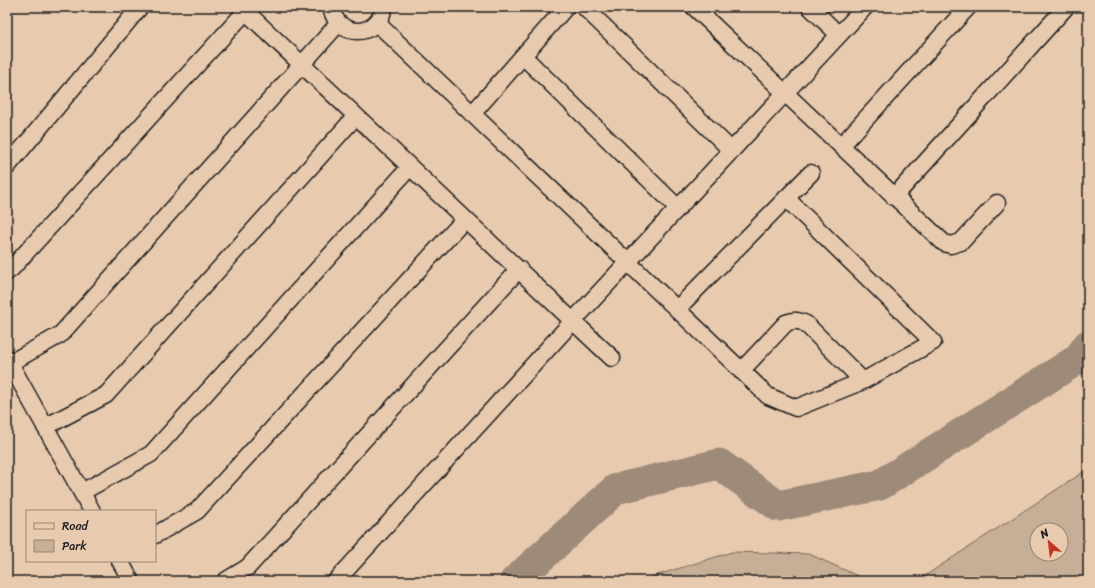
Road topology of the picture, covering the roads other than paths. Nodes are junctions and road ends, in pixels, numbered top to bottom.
1 (140, 7) edge
2 (331, 7) edge
3 (384, 7) edge
4 (566, 7) edge
5 (584, 7) edge
6 (694, 7) edge
7 (810, 7) edge
8 (865, 7) edge
9 (968, 7) edge
10 (1066, 7) edge
11 (244, 9) edge
12 (377, 23) junction
13 (338, 24) junction
14 (839, 35) junction
15 (523, 56) junction
16 (302, 64) junction
17 (785, 93) junction
18 (472, 114) junction
19 (356, 116) junction
20 (841, 146) junction
21 (732, 151) junction
22 (7, 167) edge
23 (410, 167) junction
24 (811, 173) dead end
25 (894, 197) junction
26 (786, 198) junction
27 (997, 203) dead end
28 (678, 208) junction
29 (465, 219) junction
30 (628, 263) junction
31 (518, 269) junction
32 (7, 272) edge
33 (677, 310) junction
34 (573, 321) junction
35 (612, 358) dead end
36 (8, 360) edge
37 (742, 371) junction
38 (863, 381) junction
39 (45, 427) junction
40 (82, 492) junction
41 (91, 510) edge
42 (156, 534) edge
43 (121, 562) edge
44 (131, 581) edge
45 (225, 581) edge
46 (336, 581) edge

1 - 22 street
2 - 13 street
3 - 12 street
4 - 15 street
5 - 21 street
6 - 17 street
7 - 14 street
8 - 14 street
9 - 20 street
10 - 25 street
11 - 16 street
11 - 32 street
12 - 13 street
12 - 18 street
13 - 16 street
14 - 17 street
15 - 18 street
15 - 28 street
16 - 19 street
16 - 36 street
17 - 20 street
17 - 21 street
18 - 30 street
19 - 23 street
19 - 39 street
20 - 25 street
21 - 28 street
23 - 29 street
23 - 40 street
24 - 26 street
25 - 27 street
26 - 33 street
26 - 38 street
28 - 30 street
29 - 31 street
29 - 42 street
30 - 33 street
30 - 34 street
31 - 34 street
31 - 45 street
33 - 37 street
34 - 35 street
34 - 46 street
36 - 39 street
37 - 38 street
37 - 38 street
39 - 40 street
40 - 41 street
43 - 44 street

